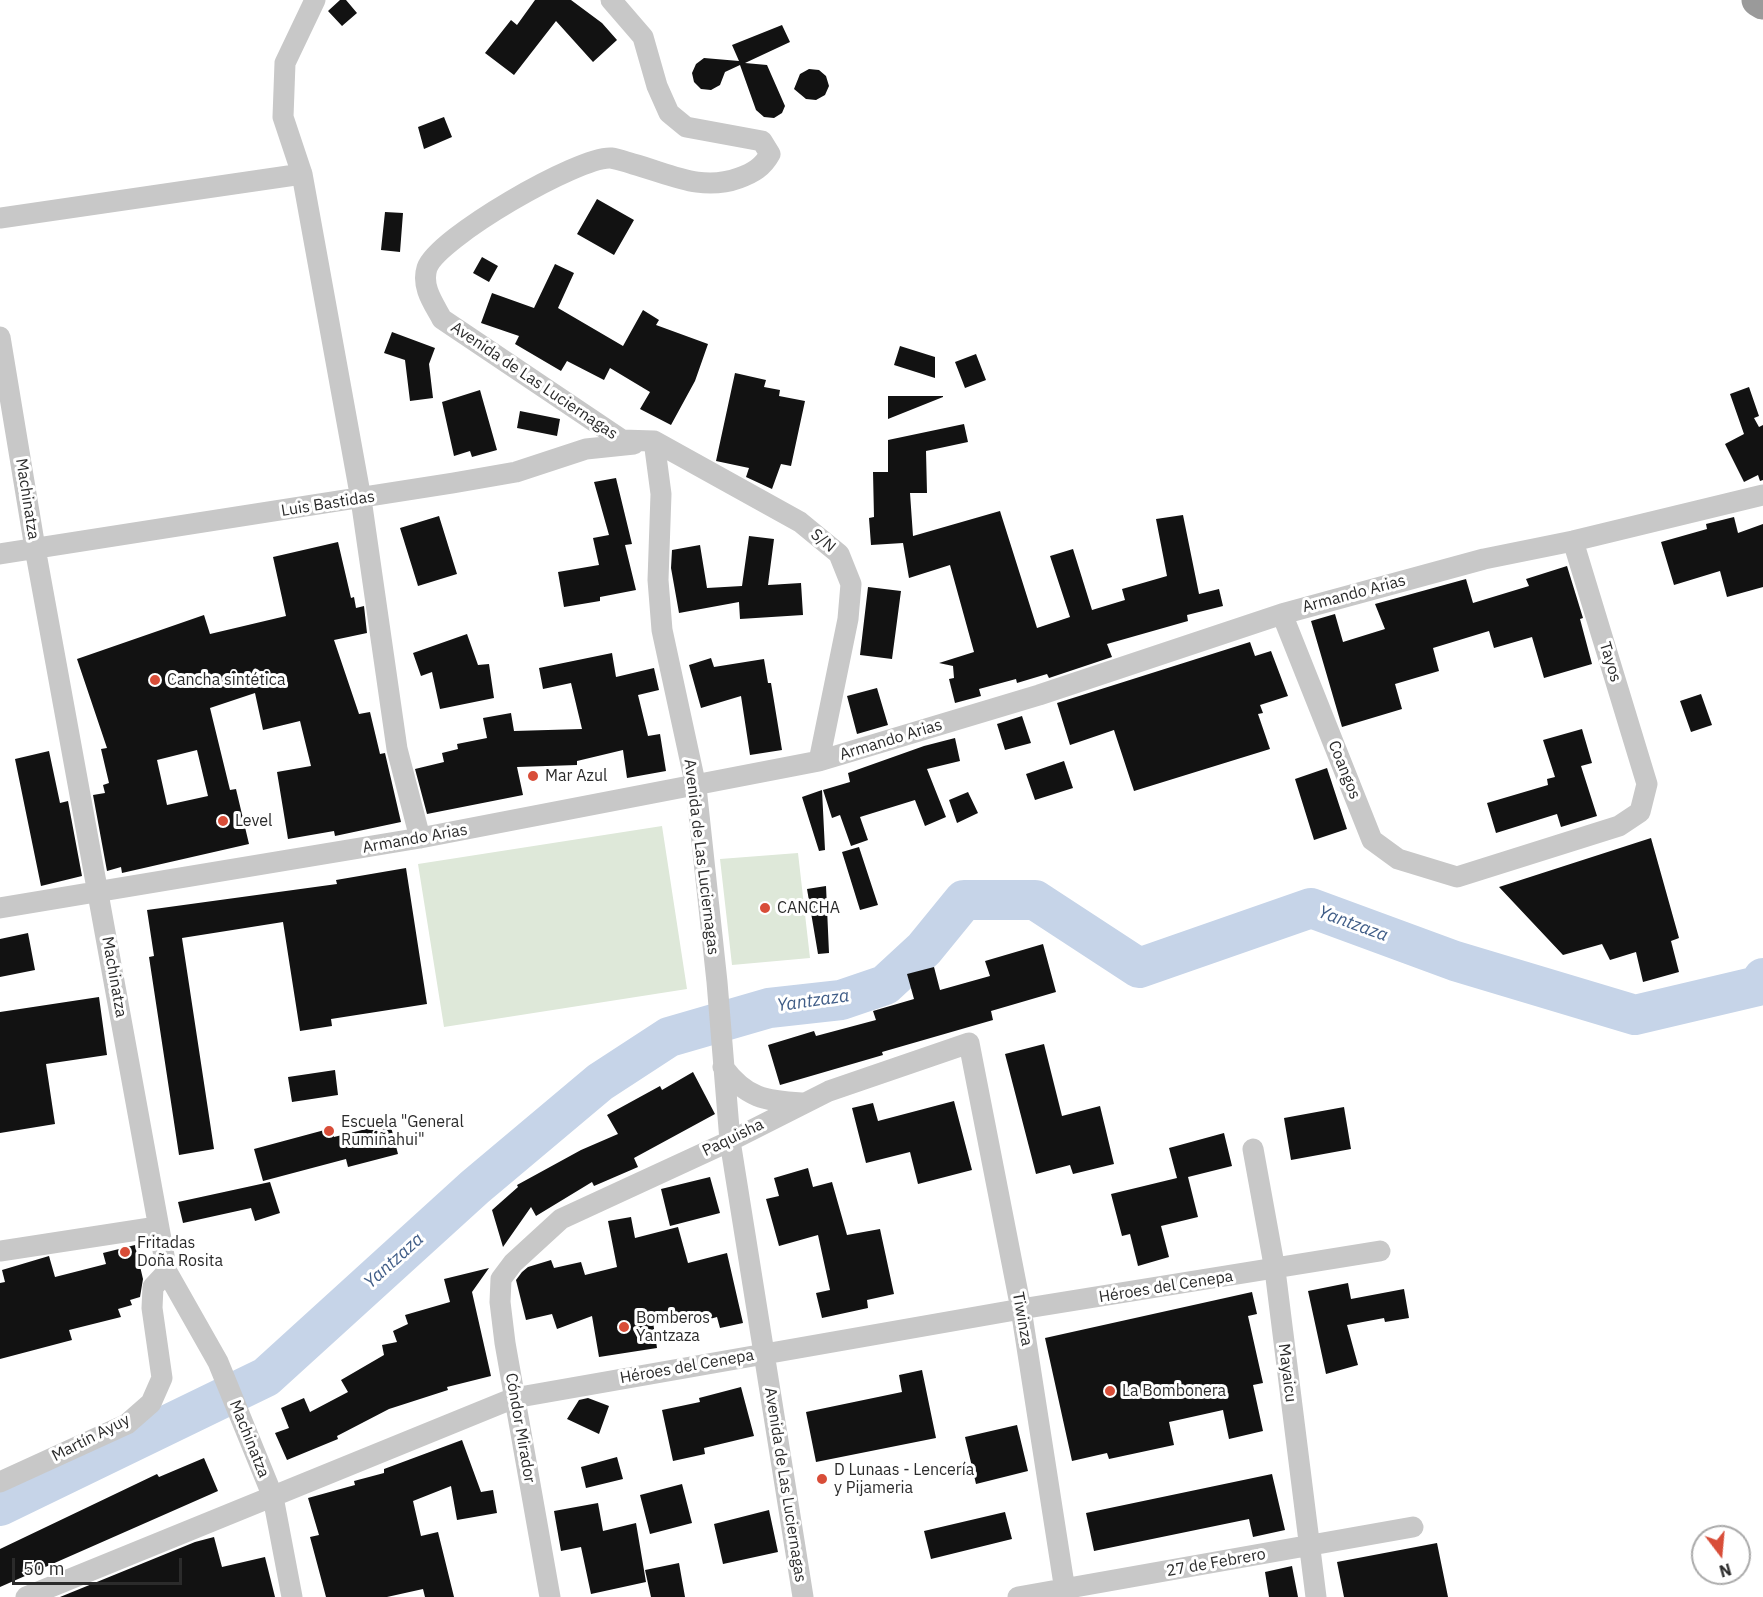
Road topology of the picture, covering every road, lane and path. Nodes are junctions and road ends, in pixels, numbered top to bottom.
1 (315, 0) edge
2 (1758, 0) edge
3 (1763, 3) edge
4 (615, 4) edge
5 (302, 174) junction
6 (0, 218) edge
7 (0, 337) edge
8 (654, 441) junction
9 (1763, 495) edge
10 (361, 499) junction
11 (1573, 541) junction
12 (35, 548) junction
13 (0, 554) edge
14 (1282, 614) junction
15 (819, 761) junction
16 (696, 787) junction
17 (420, 838) junction
18 (1457, 877) joint
19 (99, 891) junction
20 (0, 908) edge
21 (969, 1043) joint
22 (722, 1059) junction
23 (804, 1103) junction
24 (730, 1141) junction
25 (1253, 1149) dead end
26 (157, 1227) junction
27 (0, 1251) edge
28 (1380, 1251) dead end
29 (513, 1263) joint
30 (1275, 1269) junction
31 (167, 1272) junction
32 (1021, 1309) junction
33 (763, 1354) junction
34 (514, 1398) junction
35 (0, 1482) edge
36 (273, 1497) junction
37 (1413, 1527) dead end
38 (1309, 1547) junction
39 (1065, 1593) edge
40 (35, 1595) edge
41 (292, 1597) edge
42 (550, 1597) edge
43 (803, 1597) edge
44 (1018, 1597) edge
45 (1316, 1597) edge

1 - 5 street
2 - 3 highway
4 - 8 street, Avenida de Las Luciernagas
5 - 6 street
5 - 10 street
7 - 12 street, Machinatza
8 - 10 street, Luis Bastidas
8 - 15 street, S/N
8 - 16 street, Avenida de Las Luciernagas
9 - 11 street, Armando Arias
10 - 12 street, Luis Bastidas
10 - 17 street
11 - 14 street, Armando Arias
11 - 18 street, Tayos
12 - 13 street, Luis Bastidas
12 - 19 street, Machinatza
14 - 15 street, Armando Arias
14 - 18 street, Coangos
15 - 16 street, Armando Arias
16 - 17 street, Armando Arias
16 - 22 street, Avenida de Las Luciernagas
17 - 19 street, Armando Arias
19 - 20 street, Armando Arias
19 - 26 street, Machinatza
21 - 23 street, Paquisha
21 - 32 street, Tiwinza
22 - 23 street
22 - 24 street, Avenida de Las Luciernagas
23 - 24 street, Paquisha
24 - 29 street, Paquisha
24 - 33 street, Avenida de Las Luciernagas
25 - 30 street, Mayaicu
26 - 27 street
26 - 31 street, Machinatza
28 - 30 street, Héroes del Cenepa
29 - 34 street, Cóndor Mirador
30 - 32 street, Héroes del Cenepa
30 - 38 street, Mayaicu
31 - 35 street, Martín Ayuy
31 - 36 street, Machinatza
32 - 33 street, Héroes del Cenepa
32 - 39 street, Tiwinza
33 - 34 street, Héroes del Cenepa
33 - 43 street, Avenida de Las Luciernagas
34 - 36 street, Héroes del Cenepa
34 - 42 street, Cóndor Mirador
36 - 40 street, Héroes del Cenepa
36 - 41 street, Machinatza
37 - 38 street, 27 de Febrero
38 - 39 street, 27 de Febrero
38 - 45 street, Mayaicu
39 - 44 street, 27 de Febrero

